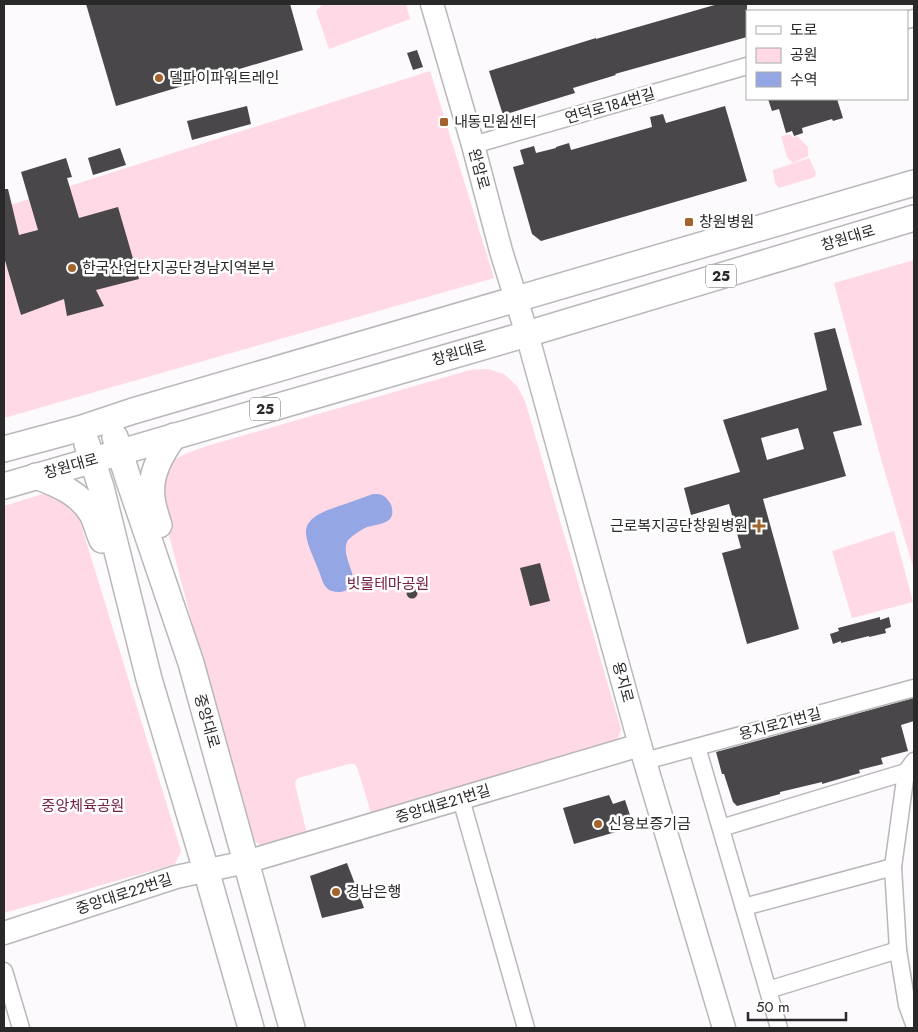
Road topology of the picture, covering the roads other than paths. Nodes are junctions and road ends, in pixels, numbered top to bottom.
1 (432, 4) edge
2 (746, 66) edge
3 (473, 146) junction
4 (914, 183) edge
5 (914, 218) edge
6 (516, 299) junction
7 (527, 334) junction
8 (110, 418) junction
9 (82, 428) junction
10 (174, 436) junction
11 (4, 449) edge
12 (120, 453) junction
13 (92, 460) junction
14 (36, 476) junction
15 (4, 486) edge
16 (118, 559) junction
17 (160, 574) junction
18 (914, 688) edge
19 (697, 746) junction
20 (643, 753) junction
21 (910, 767) edge
22 (461, 799) junction
23 (721, 828) junction
24 (246, 862) junction
25 (893, 867) junction
26 (206, 870) junction
27 (744, 907) junction
28 (4, 933) edge
29 (898, 950) junction
30 (4, 971) edge
31 (768, 990) junction
32 (914, 1024) edge
33 (21, 1028) edge
34 (250, 1028) edge
35 (292, 1028) edge
36 (526, 1028) edge
37 (724, 1028) edge
38 (779, 1028) edge

1 - 3 main road, 완암로
2 - 3 street, 연덕로184번길
3 - 6 main road, 완암로
4 - 6 main road, 25
5 - 7 main road, 창원대로 / 25
6 - 7 main road, 완암로
6 - 8 main road, 25
7 - 10 main road, 창원대로 / 25
7 - 20 main road, 용지로
8 - 9 main road, 25
8 - 12 main road, 중앙대로
9 - 11 main road, 25
9 - 13 main road
10 - 12 main road, 창원대로 / 25
10 - 17 main road
12 - 13 main road, 창원대로 / 25
12 - 17 main road, 중앙대로
13 - 14 main road, 창원대로 / 25
13 - 16 main road
14 - 15 main road, 창원대로 / 25
14 - 16 main road
16 - 26 main road
17 - 24 main road, 중앙대로
18 - 19 street, 용지로21번길
19 - 20 street, 용지로21번길
19 - 23 street
20 - 22 main road, 중앙대로21번길
20 - 37 main road, 용지로
21 - 23 street
21 - 25 street
22 - 24 main road, 중앙대로21번길
22 - 36 street
23 - 27 street
24 - 26 main road, 중앙대로22번길
24 - 35 main road, 중앙대로
25 - 27 street
25 - 29 street
26 - 28 main road, 중앙대로22번길
26 - 34 main road
27 - 31 street
29 - 31 street
29 - 32 street
30 - 33 street
31 - 38 street

